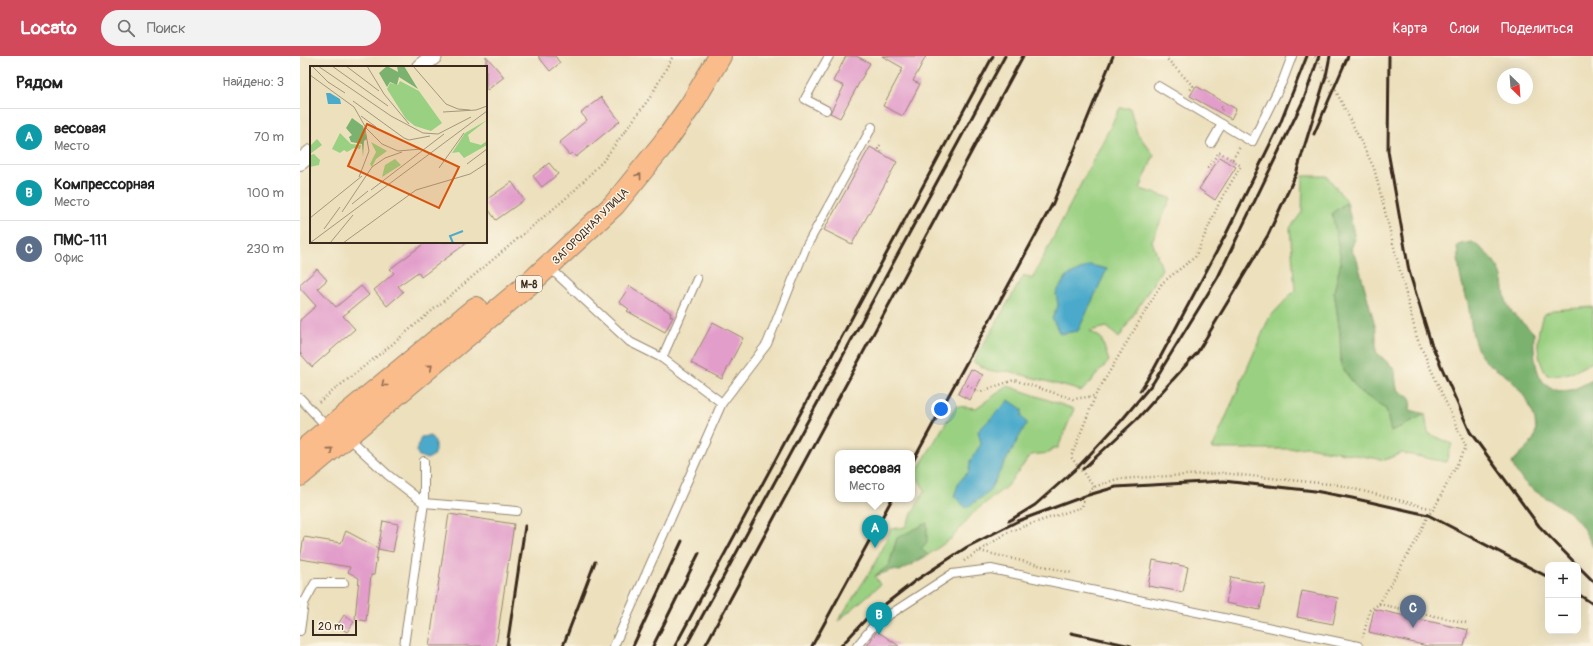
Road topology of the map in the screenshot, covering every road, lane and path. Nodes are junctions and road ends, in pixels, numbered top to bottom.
1 (434, 56) edge
2 (673, 56) edge
3 (702, 56) edge
4 (720, 56) edge
5 (829, 56) edge
6 (1168, 56) edge
7 (1292, 56) edge
8 (1315, 56) edge
9 (421, 66) edge
10 (1158, 86) dead end
11 (1193, 86) dead end
12 (826, 110) dead end
13 (1222, 124) junction
14 (872, 127) dead end
15 (1211, 143) dead end
16 (880, 145) dead end
17 (882, 153) dead end
18 (310, 155) edge
19 (1232, 160) dead end
20 (300, 162) edge
21 (548, 267) junction
22 (697, 279) dead end
23 (662, 358) junction
24 (964, 383) dead end
25 (1095, 396) junction
26 (300, 398) edge
27 (722, 404) junction
28 (310, 409) junction
29 (337, 432) junction
30 (300, 453) edge
31 (424, 461) dead end
32 (300, 475) edge
33 (1094, 487) junction
34 (424, 503) junction
35 (1434, 509) junction
36 (517, 511) dead end
37 (960, 563) dead end
38 (344, 583) dead end
39 (302, 603) edge
40 (1379, 604) junction
41 (1467, 623) dead end
42 (1366, 628) dead end
43 (300, 630) edge
44 (404, 646) edge
45 (614, 646) edge
46 (857, 646) edge
47 (1358, 646) edge

1 - 9 street
2 - 28 path
3 -> 29 highway, ЗАГОРОДНАЯ УЛИЦА / М-8
21 -> 4 highway, ЗАГОРОДНАЯ УЛИЦА / М-8
5 - 12 lane
6 - 11 path
7 - 13 lane
8 - 35 path
10 - 13 lane
13 - 15 lane
14 - 27 lane
16 - 17 path
18 - 20 street
19 - 25 path
21 - 23 lane
29 -> 21 highway, ЗАГОРОДНАЯ УЛИЦА / М-8
22 - 23 lane
23 - 27 lane
24 - 25 path
25 - 33 path
26 - 28 lane
27 - 45 lane
28 - 29 lane
29 - 30 highway, ЗАГОРОДНАЯ УЛИЦА / М-8
32 -> 29 highway, ЗАГОРОДНАЯ УЛИЦА / М-8
29 - 34 lane
31 - 34 lane
33 - 35 path
33 - 37 path
34 - 36 lane
34 - 44 lane
35 - 40 path
38 - 39 lane
39 - 43 lane
40 - 41 path
40 - 42 path
46 - 47 lane

